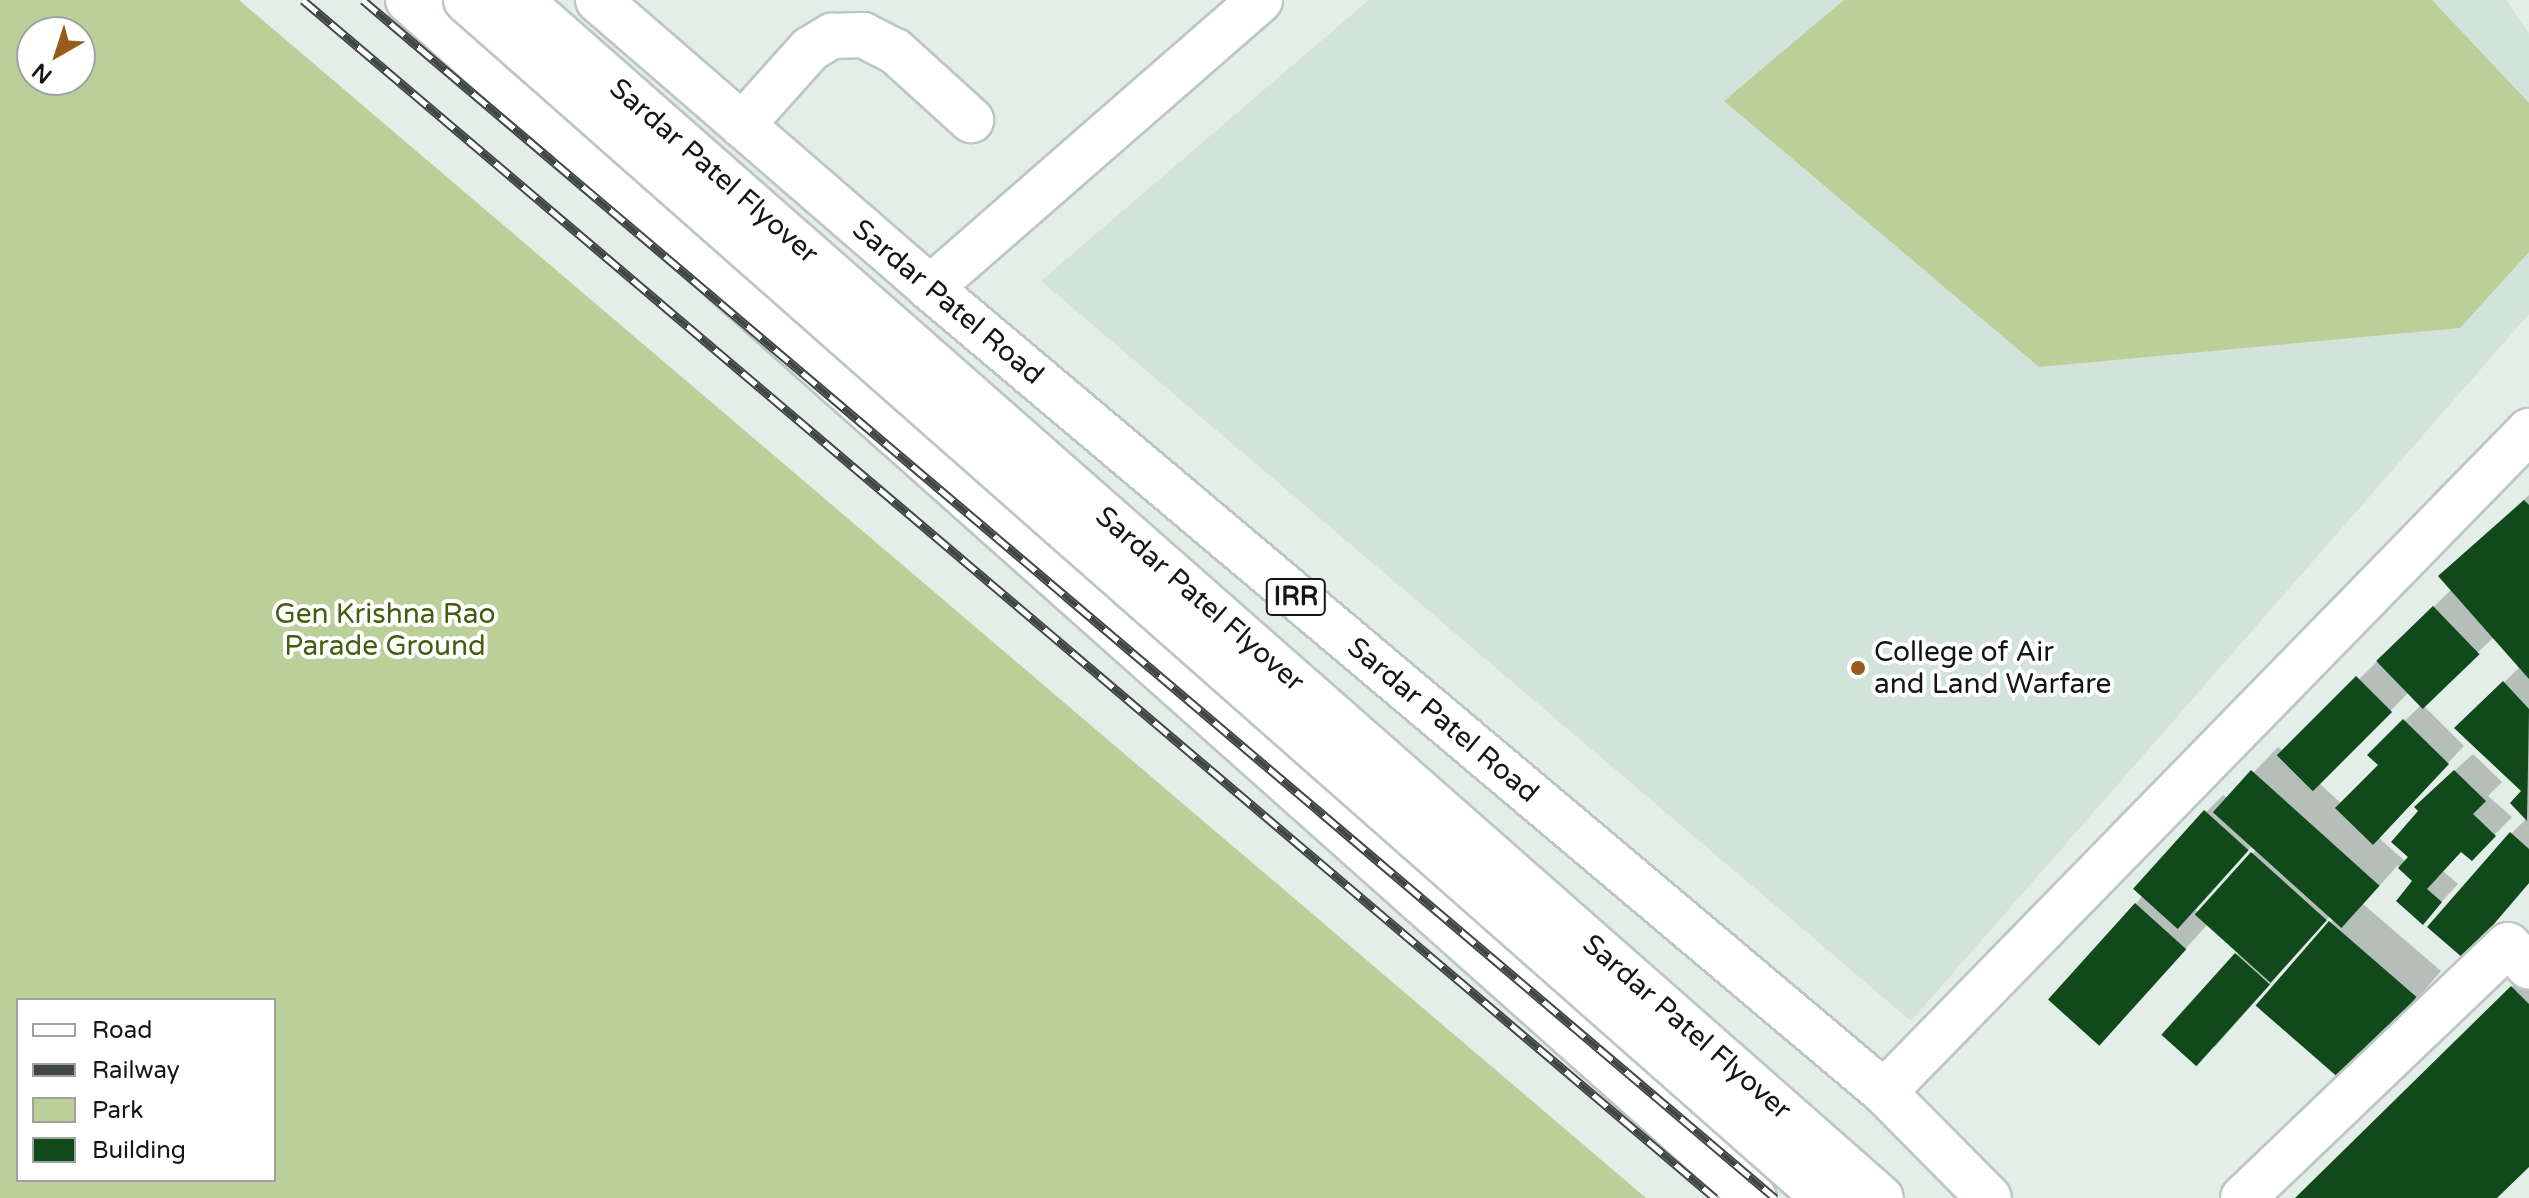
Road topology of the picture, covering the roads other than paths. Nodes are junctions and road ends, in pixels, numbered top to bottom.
1 (408, 0) edge
2 (466, 0) edge
3 (520, 0) edge
4 (598, 0) edge
5 (1260, 0) edge
6 (971, 120) dead end
7 (742, 125) junction
8 (834, 204) junction
9 (930, 288) junction
10 (745, 299) junction
11 (2529, 431) edge
12 (2529, 967) edge
13 (1884, 1092) junction
14 (1754, 1198) edge
15 (1825, 1198) edge
16 (1881, 1198) edge
17 (1989, 1198) edge
18 (2243, 1198) edge

1 - 10 main road
2 - 15 main road, Sardar Patel Flyover, bridge
3 - 16 main road, Sardar Patel Flyover / IRR, bridge
4 - 7 main road, Sardar Patel Road / IRR
5 - 9 main road
6 - 7 main road
7 - 8 main road, Sardar Patel Road / IRR
8 - 9 main road, Sardar Patel Road / IRR
8 - 10 main road
9 - 13 main road, Sardar Patel Road / IRR
10 - 14 main road
11 - 13 main road
12 - 18 main road
13 - 17 main road, Sardar Patel Road / IRR

